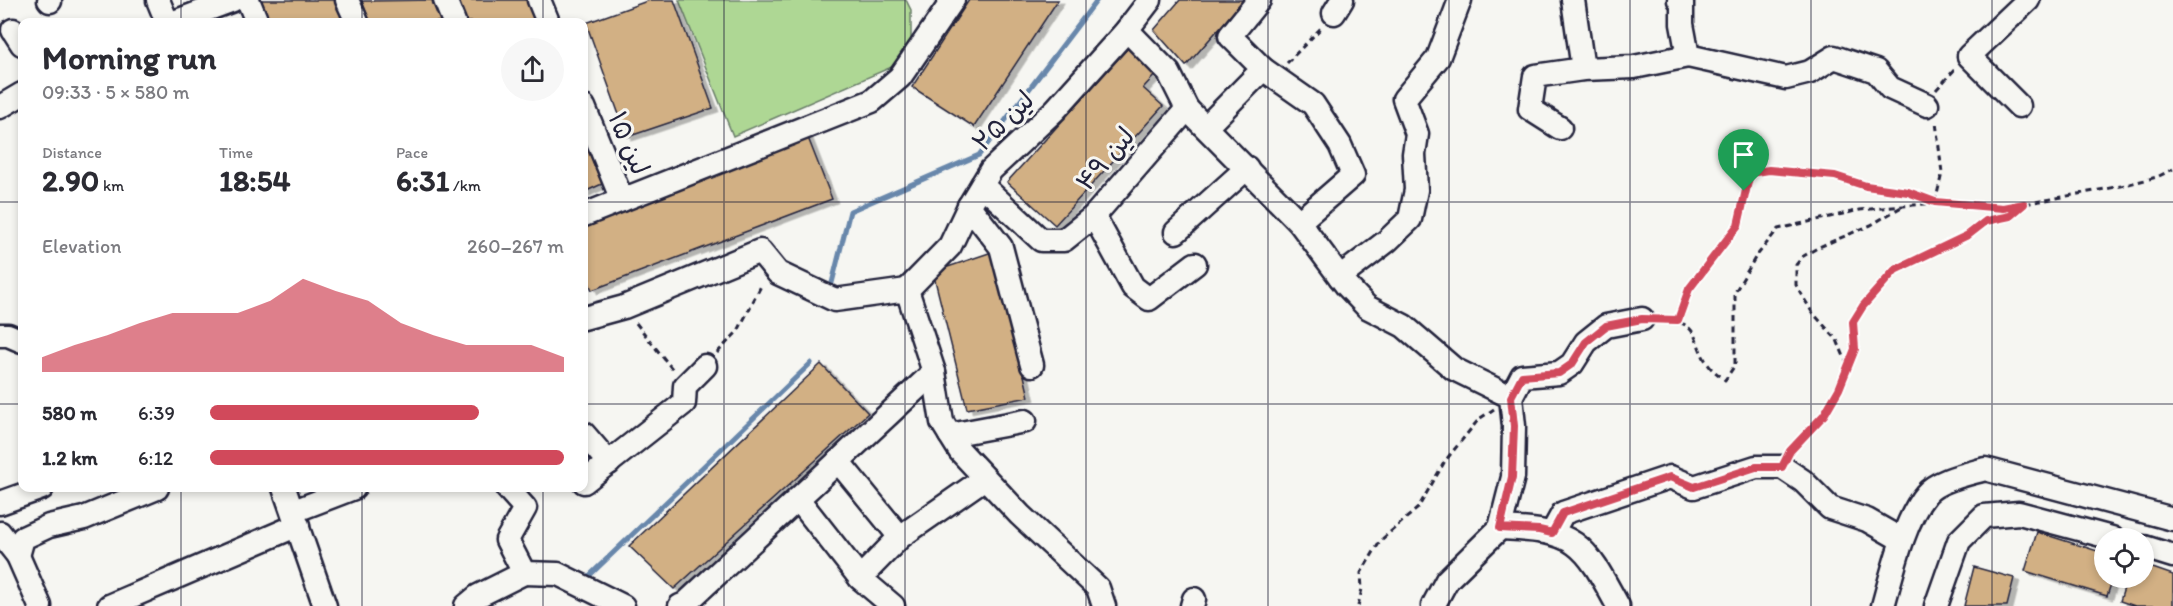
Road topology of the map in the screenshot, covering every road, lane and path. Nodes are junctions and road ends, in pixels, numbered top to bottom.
1 (158, 0) edge
2 (233, 0) edge
3 (248, 0) edge
4 (347, 0) edge
5 (445, 0) edge
6 (539, 0) edge
7 (952, 0) edge
8 (1150, 0) edge
9 (1259, 0) edge
10 (1460, 0) edge
11 (1573, 0) edge
12 (1679, 0) edge
13 (2028, 0) edge
14 (1338, 6) edge
15 (165, 18) edge
16 (185, 18) edge
17 (255, 18) edge
18 (355, 18) edge
19 (452, 18) edge
20 (546, 18) edge
21 (1128, 30) junction
22 (1688, 56) junction
23 (1968, 56) junction
24 (1263, 69) junction
25 (1583, 69) junction
26 (18, 96) edge
27 (1927, 105) junction
28 (2019, 106) dead end
29 (0, 107) edge
30 (1186, 109) junction
31 (588, 117) edge
32 (1207, 126) junction
33 (1560, 129) dead end
34 (1247, 168) junction
35 (2173, 169) edge
36 (982, 185) junction
37 (622, 200) junction
38 (1935, 202) junction
39 (2024, 204) junction
40 (969, 206) junction
41 (1904, 206) junction
42 (588, 213) edge
43 (1094, 216) junction
44 (1299, 222) junction
45 (1176, 232) dead end
46 (1195, 264) dead end
47 (778, 273) junction
48 (1340, 277) junction
49 (907, 290) junction
50 (624, 307) junction
51 (588, 317) edge
52 (1642, 319) joint
53 (1678, 320) junction
54 (0, 335) edge
55 (18, 339) edge
56 (1032, 365) dead end
57 (705, 366) joint
58 (1848, 366) junction
59 (934, 372) junction
60 (685, 386) junction
61 (1511, 397) junction
62 (1025, 421) dead end
63 (950, 435) junction
64 (588, 439) edge
65 (838, 461) junction
66 (609, 463) junction
67 (1782, 467) junction
68 (985, 478) junction
69 (588, 479) edge
70 (34, 492) edge
71 (147, 492) edge
72 (286, 492) edge
73 (340, 492) edge
74 (511, 492) edge
75 (798, 499) junction
76 (2, 507) edge
77 (296, 518) junction
78 (2173, 519) edge
79 (1500, 528) junction
80 (0, 533) edge
81 (1552, 533) junction
82 (2094, 533) edge
83 (900, 537) junction
84 (1902, 540) junction
85 (2154, 550) edge
86 (18, 556) junction
87 (2173, 556) edge
88 (524, 573) junction
89 (860, 578) junction
90 (40, 606) edge
91 (109, 606) edge
92 (325, 606) edge
93 (466, 606) edge
94 (623, 606) edge
95 (680, 606) edge
96 (893, 606) edge
97 (1104, 606) edge
98 (1358, 606) edge
99 (1433, 606) edge
100 (1618, 606) edge
101 (1882, 606) edge
102 (1936, 606) edge

1 - 15 street
2 - 16 street
3 - 17 street
4 - 18 street
5 - 19 street
6 - 20 street
7 - 37 street
8 - 21 street, لین ۲۵
9 - 24 street
10 - 48 street
11 - 25 street
12 - 22 street
13 - 23 street
14 - 24 path
21 - 30 street
21 - 36 street, لین ۲۵
22 - 25 street
22 - 27 street
23 - 27 path
23 - 28 street
24 - 32 street
24 - 44 street
25 - 33 street
26 - 29 street
27 - 38 path
30 - 32 street
30 - 43 street, لین ۴۹
31 - 37 street, لین ۱۵
32 - 34 street
34 - 44 street
34 - 45 street
35 - 39 path
36 - 40 street, لین ۲۵
36 - 43 street, لین ۴۹
37 - 42 street
38 - 39 path
38 - 41 path
38 - 53 path
39 - 58 path
40 - 49 street, لین ۲۵
40 - 56 street
41 - 53 path
41 - 58 path
43 - 46 street
44 - 48 street
47 - 49 street
47 - 50 street
47 - 57 path
48 - 61 street
49 - 59 street
50 - 51 street
50 - 60 path
52 - 53 path
52 - 61 street
54 - 55 street
57 - 60 street
58 - 67 path
59 - 63 street
59 - 65 street
60 - 66 street
61 - 79 street
61 - 98 path
62 - 63 street
63 - 68 street
64 - 66 street
65 - 75 street
65 - 83 street
66 - 69 street
67 - 81 street
67 - 84 street
68 - 83 street
68 - 97 street
70 - 76 street
71 - 86 street
72 - 77 street
73 - 77 street
74 - 88 street
75 - 89 street
75 - 95 street
77 - 91 street
77 - 92 street
78 - 84 street
79 - 81 street
79 - 99 street
80 - 86 street
81 - 100 street
82 - 102 street
83 - 89 street
84 - 101 street
85 - 87 street
86 - 90 street
88 - 93 street
88 - 94 street
89 - 96 street

